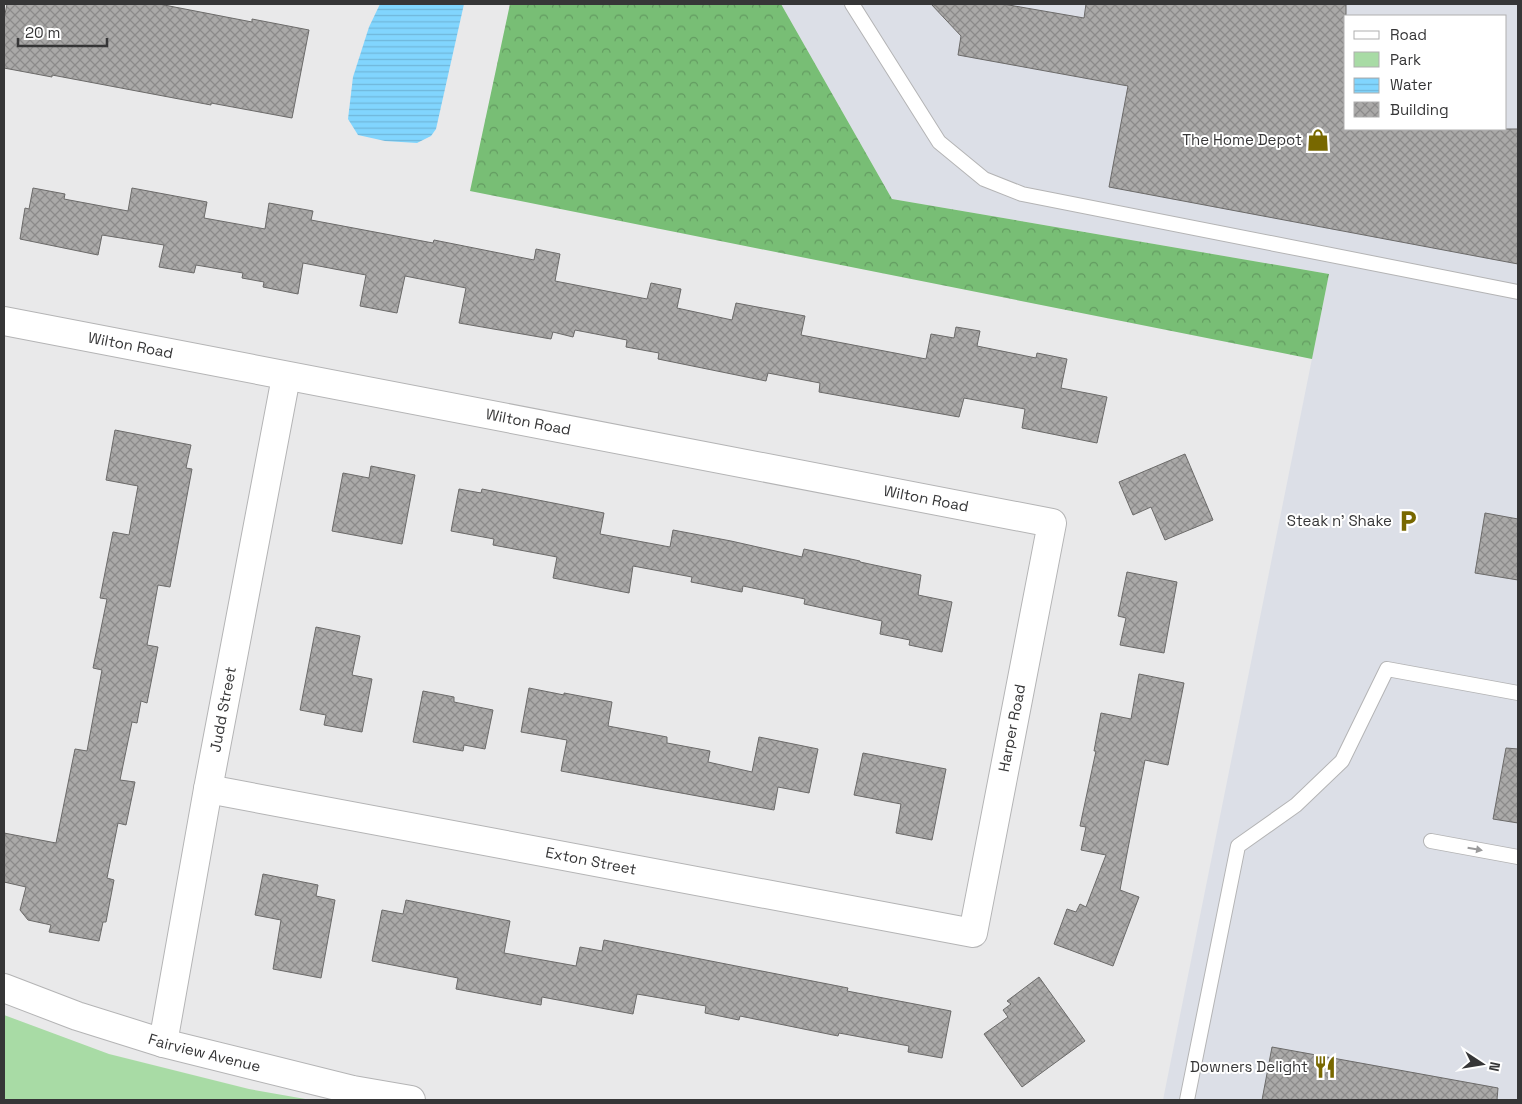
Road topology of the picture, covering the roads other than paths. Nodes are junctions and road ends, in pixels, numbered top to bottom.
1 (852, 4) edge
2 (1518, 292) edge
3 (4, 322) edge
4 (286, 376) junction
5 (1052, 524) joint
6 (1518, 694) edge
7 (208, 789) junction
8 (1431, 841) dead end
9 (1518, 857) edge
10 (973, 933) joint
11 (4, 988) edge
12 (162, 1043) junction
13 (411, 1100) edge
14 (1188, 1100) edge

1 - 2 lane
3 - 4 street, Wilton Road
4 - 5 street, Wilton Road
4 - 7 street, Judd Street
5 - 10 street, Harper Road
6 - 14 lane
7 - 10 street, Exton Street
7 - 12 street, Judd Street
8 -> 9 lane
11 - 12 street, Fairview Avenue
12 - 13 street, Fairview Avenue

